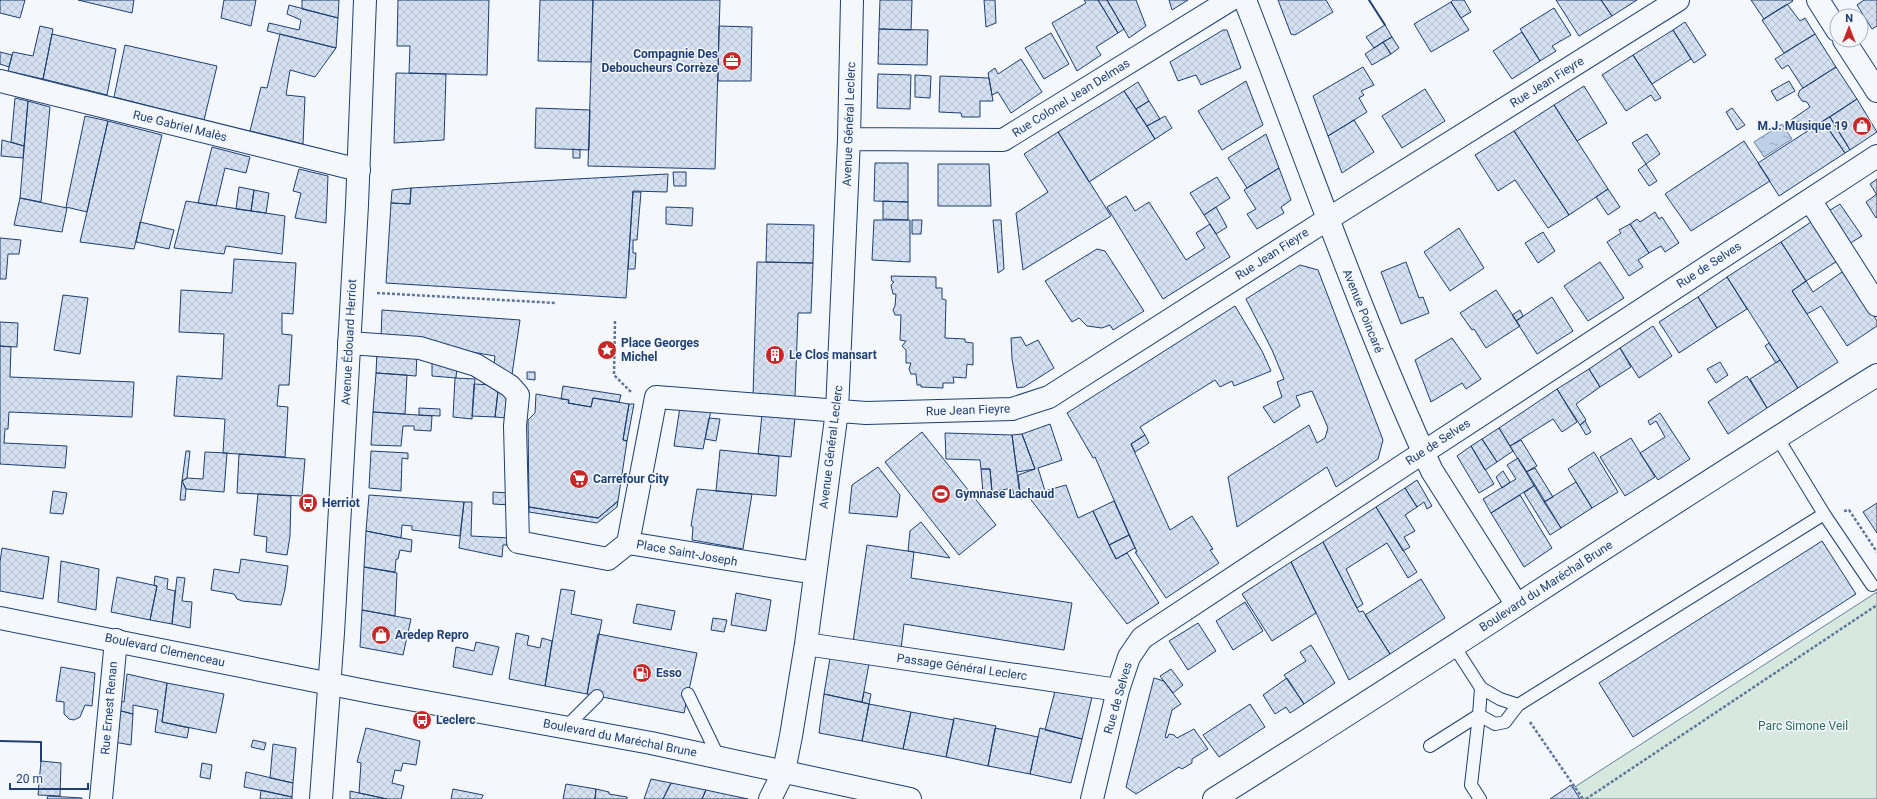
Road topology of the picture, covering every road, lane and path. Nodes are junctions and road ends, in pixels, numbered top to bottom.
1 (365, 0) edge
2 (852, 0) edge
3 (1230, 0) edge
4 (1245, 0) edge
5 (1678, 0) edge
6 (1818, 0) edge
7 (1829, 17) edge
8 (1849, 48) edge
9 (0, 81) edge
10 (1877, 91) edge
11 (849, 139) junction
12 (1877, 156) edge
13 (359, 170) junction
14 (1810, 200) junction
15 (1328, 219) junction
16 (352, 291) junction
17 (556, 303) dead end
18 (1877, 305) edge
19 (615, 321) dead end
20 (350, 343) junction
21 (1877, 374) edge
22 (656, 397) junction
23 (837, 411) junction
24 (1777, 437) junction
25 (1423, 452) junction
26 (1824, 514) junction
27 (628, 543) junction
28 (815, 573) junction
29 (1872, 585) dead end
30 (1518, 604) junction
31 (1877, 605) edge
32 (0, 618) edge
33 (116, 640) junction
34 (806, 644) junction
35 (1454, 646) junction
36 (329, 684) junction
37 (1481, 688) junction
38 (1118, 690) junction
39 (688, 694) dead end
40 (597, 696) dead end
41 (1518, 705) junction
42 (1479, 715) junction
43 (566, 727) junction
44 (1430, 746) dead end
45 (719, 758) junction
46 (784, 771) junction
47 (101, 799) edge
48 (321, 799) edge
49 (770, 799) edge
50 (910, 799) edge
51 (1092, 799) edge
52 (1214, 799) edge
53 (1480, 799) edge
54 (1583, 799) edge
55 (1586, 799) edge

1 - 13 street, Avenue Édouard Herriot
2 - 11 street, Avenue Général Leclerc
3 - 11 street, Rue Colonel Jean Delmas
4 - 15 street, Avenue Poincaré
5 - 15 street, Rue Jean Fieyre
6 - 7 street
8 - 10 street
9 - 13 street, Rue Gabriel Malès
11 - 23 street, Avenue Général Leclerc
12 - 14 street, Rue de Selves
13 - 16 street, Avenue Édouard Herriot
14 - 18 street
14 - 25 street, Rue de Selves
15 - 23 street, Rue Jean Fieyre
15 - 25 street, Avenue Poincaré
16 - 17 path
16 - 20 street, Avenue Édouard Herriot
19 - 22 path
20 - 27 street, Place Saint-Joseph
20 - 36 street, Avenue Édouard Herriot
21 - 24 street, Boulevard du Maréchal Brune
22 - 23 street, Rue Jean Fieyre
22 - 27 street
23 - 28 street, Avenue Général Leclerc
24 - 26 lane
24 - 30 street, Boulevard du Maréchal Brune
25 - 30 street, Avenue Poincaré
25 - 38 street, Rue de Selves
26 - 29 lane
26 - 41 lane
27 - 28 street, Place Saint-Joseph
28 - 34 street, Avenue Général Leclerc
30 - 35 street, Boulevard du Maréchal Brune
31 - 55 path
32 - 33 street, Boulevard Clemenceau
33 - 36 street, Boulevard Clemenceau
33 - 47 street, Rue Ernest Renan
34 - 38 street, Passage Général Leclerc
34 - 46 street, Avenue Général Leclerc
35 - 37 lane
35 - 52 street, Boulevard du Maréchal Brune
36 - 43 street, Boulevard du Maréchal Brune
36 - 48 street, Avenue Édouard Herriot
37 - 41 lane
37 - 42 lane
38 - 51 street, Rue de Selves
39 - 45 lane
40 - 43 lane
41 - 42 lane
41 - 54 path
42 - 44 lane
42 - 53 lane
43 - 45 street, Boulevard du Maréchal Brune
45 - 46 street, Boulevard du Maréchal Brune
46 - 49 street, Avenue Général Leclerc
46 - 50 street, Boulevard du Maréchal Brune

